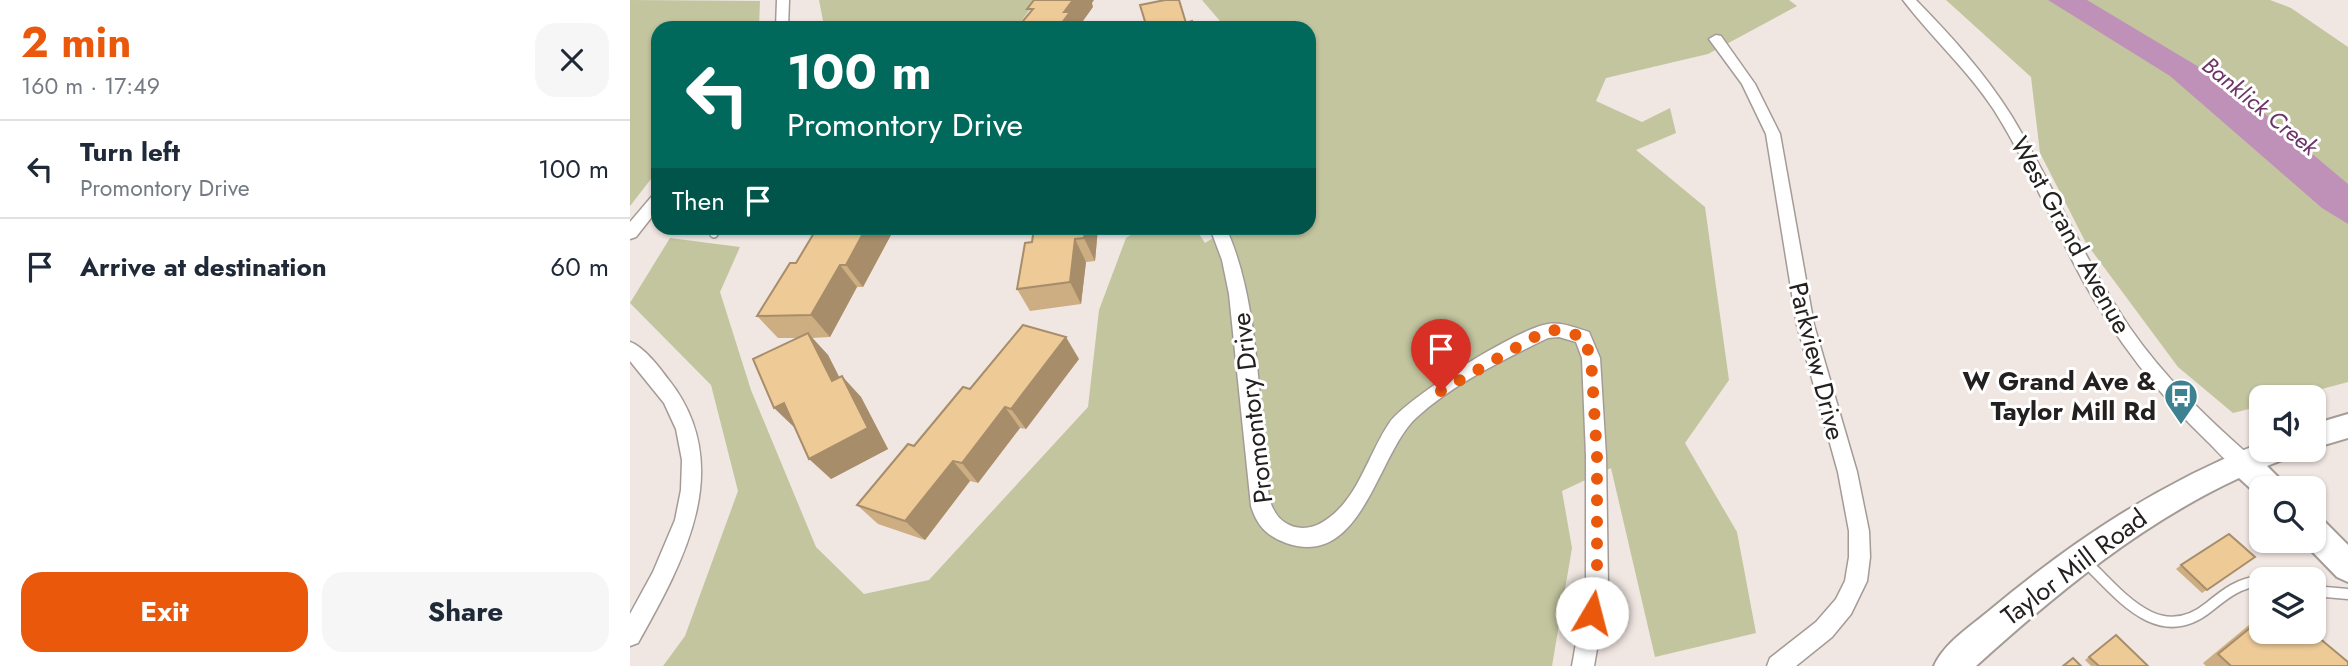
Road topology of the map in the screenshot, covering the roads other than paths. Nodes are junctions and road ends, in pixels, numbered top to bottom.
1 (783, 0) edge
2 (1909, 0) edge
3 (784, 21) edge
4 (1716, 38) dead end
5 (651, 208) edge
6 (630, 233) edge
7 (1221, 235) edge
8 (630, 349) edge
9 (2348, 426) edge
10 (2326, 432) edge
11 (2249, 460) edge
12 (2243, 462) junction
13 (2257, 476) edge
14 (2326, 544) edge
15 (2080, 556) junction
16 (2348, 567) edge
17 (2249, 581) edge
18 (2326, 592) edge
19 (2348, 594) edge
20 (630, 635) edge
21 (1583, 666) edge
22 (1778, 666) edge
23 (1951, 666) edge

1 - 3 street
2 - 12 street, West Grand Avenue
4 - 22 street, Parkview Drive
5 - 6 street
7 - 21 street, Promontory Drive
8 - 20 street
9 - 10 main road
11 - 12 main road, Taylor Mill Road
12 - 13 main road
12 - 15 main road, Taylor Mill Road
14 - 16 main road
15 - 17 lane
15 - 23 main road, Taylor Mill Road
18 - 19 lane

